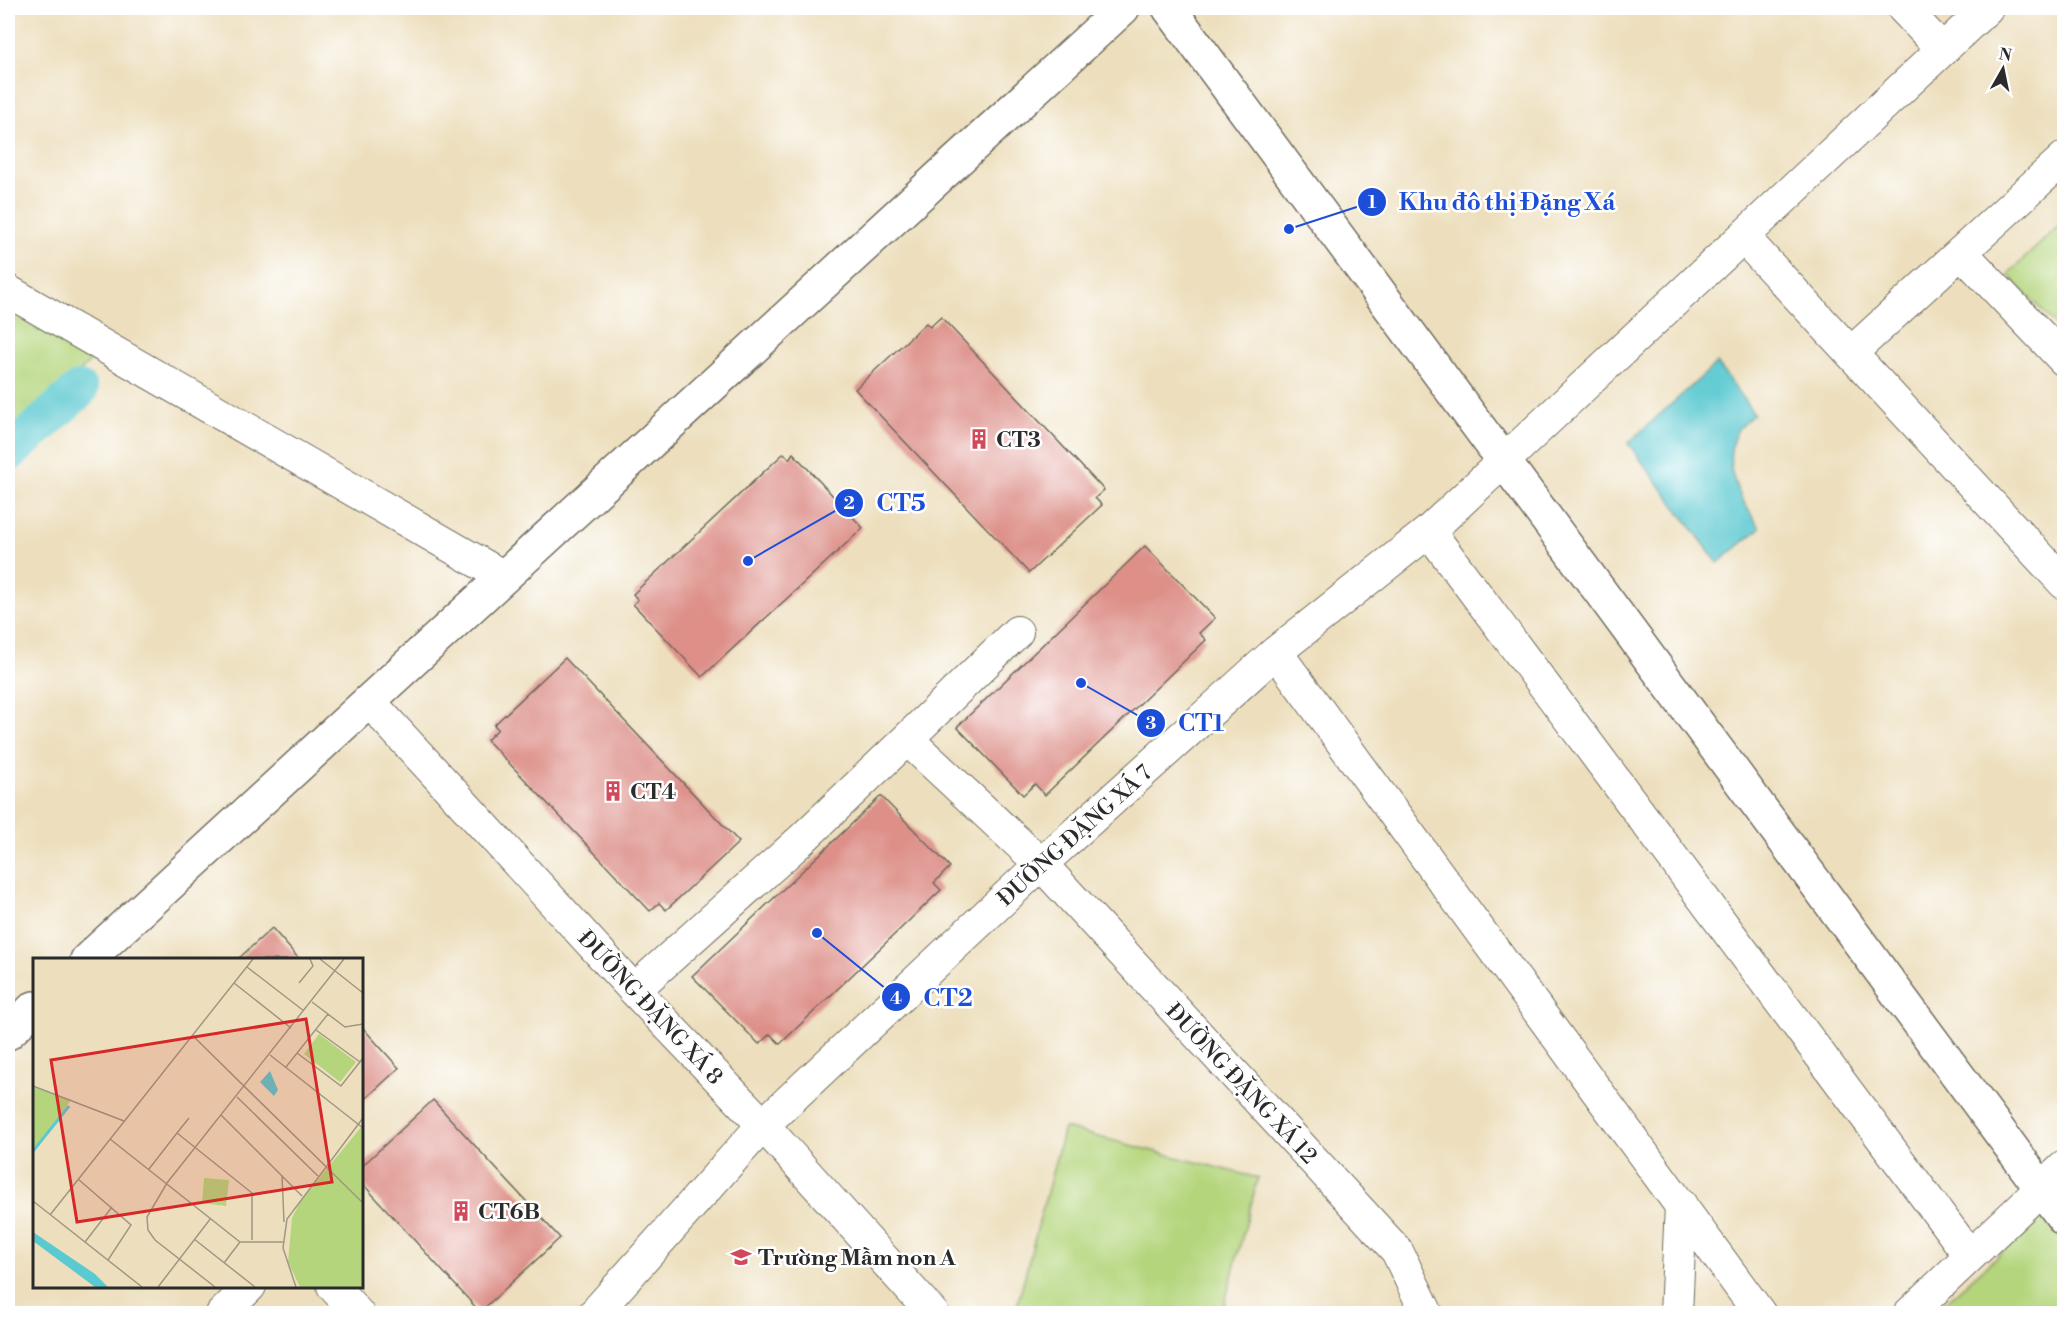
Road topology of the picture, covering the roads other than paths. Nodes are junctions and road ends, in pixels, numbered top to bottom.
1 (1123, 8) edge
2 (1169, 8) edge
3 (1903, 8) edge
4 (1987, 8) edge
5 (1942, 49) junction
6 (2064, 158) edge
7 (1743, 237) junction
8 (1961, 252) junction
9 (8, 291) edge
10 (1851, 353) junction
11 (2064, 360) edge
12 (1504, 461) junction
13 (1429, 531) junction
14 (504, 577) junction
15 (2064, 583) edge
16 (1017, 632) dead end
17 (1276, 652) junction
18 (369, 701) junction
19 (907, 739) junction
20 (1041, 864) junction
21 (89, 958) edge
22 (634, 990) junction
23 (33, 1009) edge
24 (8, 1033) edge
25 (763, 1125) junction
26 (2053, 1178) edge
27 (1681, 1205) junction
28 (2064, 1219) edge
29 (1970, 1256) junction
30 (249, 1288) edge
31 (334, 1288) edge
32 (222, 1314) edge
33 (358, 1314) edge
34 (594, 1314) edge
35 (933, 1314) edge
36 (1427, 1314) edge
37 (1676, 1314) edge
38 (1760, 1314) edge
39 (1909, 1314) edge

1 - 14 street
2 - 12 street
3 - 5 street
4 - 5 street, ĐƯỜNG ĐẶNG XÁ 7
5 - 7 street, ĐƯỜNG ĐẶNG XÁ 7
6 - 8 street
7 - 10 street
7 - 12 street, ĐƯỜNG ĐẶNG XÁ 7
8 - 10 street
8 - 11 street
9 - 14 street
10 - 15 street
12 - 13 street, ĐƯỜNG ĐẶNG XÁ 7
12 - 26 street
13 - 17 street, ĐƯỜNG ĐẶNG XÁ 7
13 - 29 street
14 - 18 street
16 - 19 street
17 - 20 street, ĐƯỜNG ĐẶNG XÁ 7
17 - 27 street
18 - 21 street
18 - 22 street, ĐƯỜNG ĐẶNG XÁ 8
19 - 20 street, ĐƯỜNG ĐẶNG XÁ 12
19 - 22 street
20 - 25 street, ĐƯỜNG ĐẶNG XÁ 7
20 - 36 street, ĐƯỜNG ĐẶNG XÁ 12
22 - 25 street, ĐƯỜNG ĐẶNG XÁ 8
23 - 24 street
25 - 34 street, ĐƯỜNG ĐẶNG XÁ 7
25 - 35 street, ĐƯỜNG ĐẶNG XÁ 8
26 - 28 street
26 - 29 street
27 - 37 street
27 - 38 street
29 - 39 street
30 - 32 street
31 - 33 street

